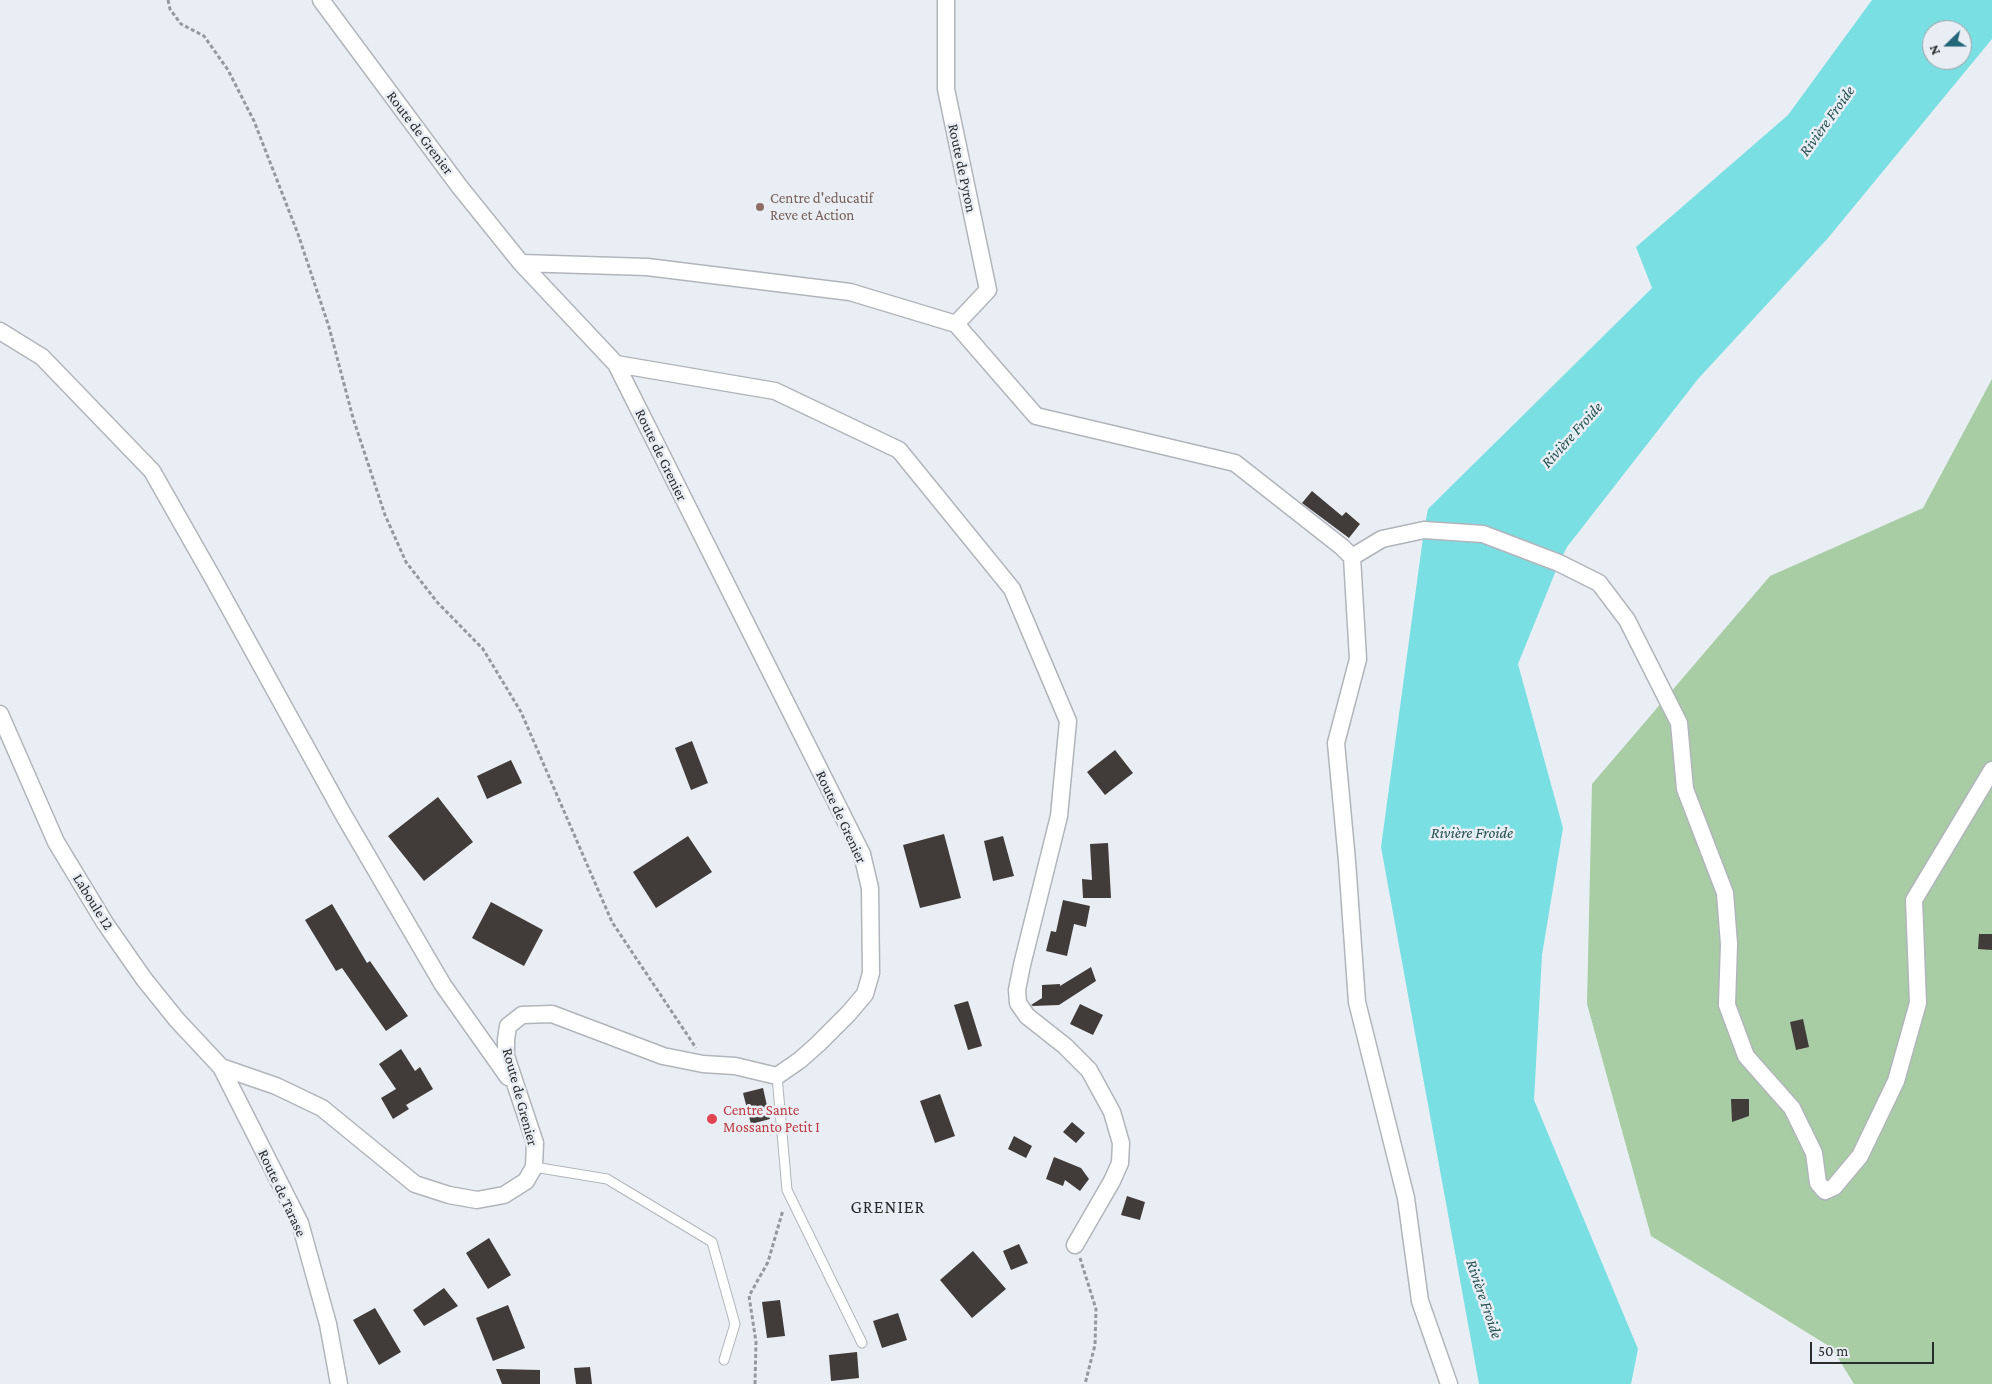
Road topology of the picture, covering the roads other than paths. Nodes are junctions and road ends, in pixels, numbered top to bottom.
1 (321, 0) edge
2 (946, 0) edge
3 (521, 263) junction
4 (956, 324) junction
5 (0, 331) edge
6 (616, 364) junction
7 (1352, 557) junction
8 (0, 714) edge
9 (1992, 770) edge
10 (221, 1067) junction
11 (777, 1076) junction
12 (516, 1089) junction
13 (534, 1167) junction
14 (1075, 1245) road end
15 (862, 1343) dead end
16 (724, 1360) dead end
17 (340, 1384) edge
18 (1449, 1384) edge

1 - 3 street, Route de Grenier
2 - 4 street, Route de Pyron
3 - 4 street
3 - 6 street, Route de Grenier
4 - 7 street
5 - 12 street
6 - 11 street, Route de Grenier
6 - 14 street
7 - 9 street
7 - 18 street
8 - 10 street, Laboule 12
10 - 13 street, Route de Grenier
10 - 17 street, Route de Tarase
11 - 12 street, Route de Grenier
11 - 15 lane
12 - 13 street, Route de Grenier
13 - 16 lane

